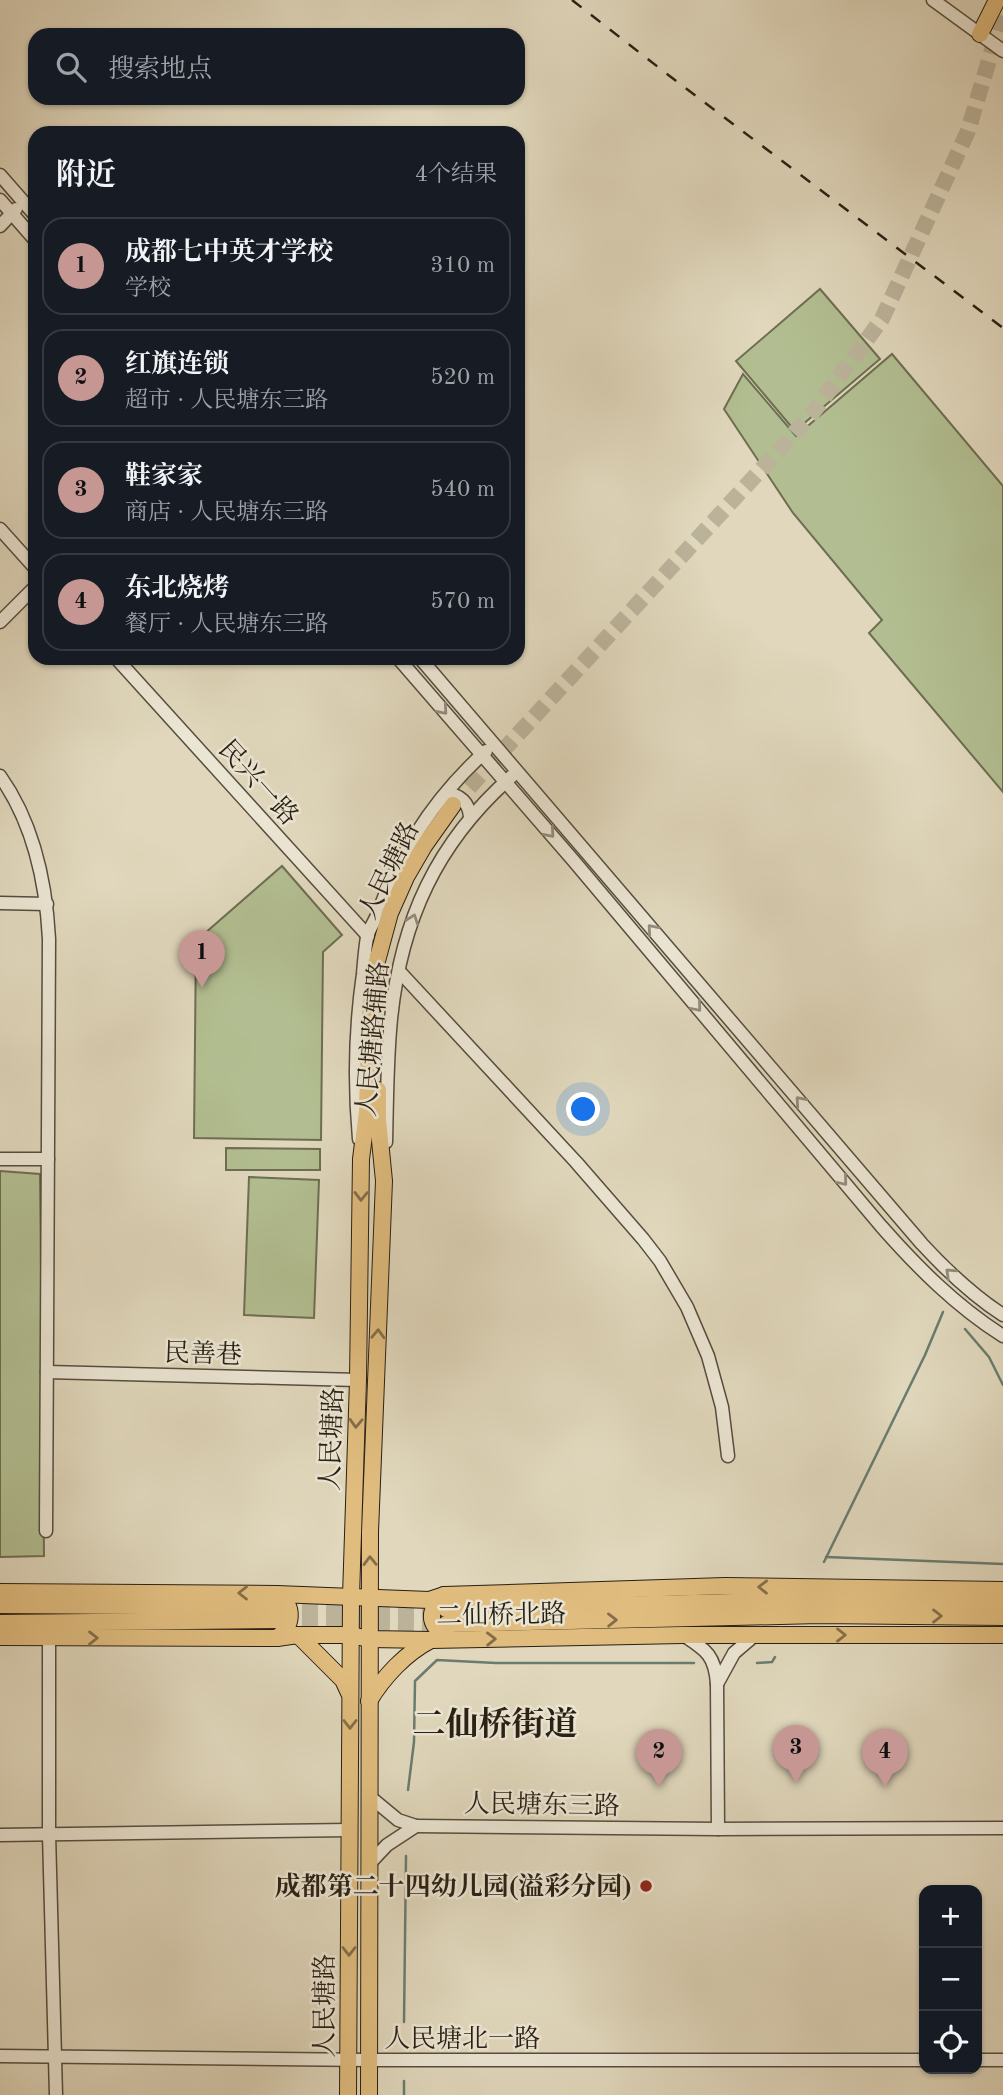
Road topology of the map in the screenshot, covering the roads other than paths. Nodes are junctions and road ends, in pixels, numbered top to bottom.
1 (933, 0) edge
2 (997, 0) edge
3 (980, 34) junction
4 (1003, 51) edge
5 (0, 175) edge
6 (0, 200) edge
7 (24, 202) junction
8 (28, 207) edge
9 (11, 213) junction
10 (0, 226) edge
11 (28, 232) edge
12 (0, 529) edge
13 (28, 560) edge
14 (28, 594) edge
15 (0, 622) edge
16 (122, 665) edge
17 (404, 665) edge
18 (426, 665) edge
19 (494, 744) junction
20 (482, 755) junction
21 (517, 771) junction
22 (0, 776) edge
23 (505, 782) junction
24 (458, 807) junction
25 (0, 903) edge
26 (47, 904) junction
27 (368, 936) junction
28 (399, 971) junction
29 (0, 1158) edge
30 (48, 1159) junction
31 (361, 1159) junction
32 (384, 1181) junction
33 (1003, 1315) edge
34 (1003, 1336) edge
35 (47, 1372) junction
36 (358, 1380) junction
37 (728, 1456) dead end
38 (46, 1531) dead end
39 (1003, 1590) edge
40 (0, 1592) edge
41 (351, 1596) junction
42 (371, 1597) junction
43 (1003, 1603) edge
44 (0, 1605) edge
45 (278, 1607) junction
46 (1003, 1616) edge
47 (447, 1617) junction
48 (0, 1623) edge
49 (298, 1635) junction
50 (351, 1635) junction
51 (683, 1635) junction
52 (755, 1635) junction
53 (1003, 1636) edge
54 (0, 1637) edge
55 (49, 1638) junction
56 (277, 1638) junction
57 (369, 1639) junction
58 (431, 1640) junction
59 (717, 1684) junction
60 (350, 1697) junction
61 (369, 1701) junction
62 (369, 1796) junction
63 (416, 1826) junction
64 (1003, 1828) edge
65 (718, 1829) junction
66 (349, 1830) junction
67 (0, 1835) edge
68 (49, 1835) junction
69 (370, 1863) junction
70 (0, 2056) edge
71 (56, 2057) junction
72 (348, 2059) junction
73 (370, 2060) junction
74 (919, 2060) edge
75 (982, 2060) edge
76 (1003, 2060) edge
77 (56, 2095) edge
78 (348, 2095) edge
79 (369, 2095) edge

1 - 3 street
2 - 3 main road
3 - 4 street
5 - 7 street
6 - 9 street
7 - 8 street
7 - 9 street
9 - 10 street
9 - 11 street
12 - 13 street
14 - 15 street
16 - 27 street, 民兴一路
17 -> 20 street
18 - 19 street
19 - 20 street, 人民塘路辅路
19 - 21 street
20 - 23 street
20 - 24 street, 人民塘路辅路
21 - 23 street, 人民塘路辅路
33 -> 21 street
22 - 26 street
23 - 24 street, 人民塘路辅路
23 -> 34 street
24 - 27 street, 人民塘路辅路
28 -> 24 street, 人民塘路辅路
24 - 31 main road, 人民塘路
24 - 32 main road, 人民塘路
25 - 26 street
26 - 30 street
27 - 31 street, 人民塘路辅路
28 - 32 street, 人民塘路辅路
28 - 37 street
29 - 30 street
30 - 35 street
31 -> 36 main road, 人民塘路
42 -> 32 main road, 人民塘路
35 - 36 street, 民善巷
35 - 38 street
36 -> 41 main road, 人民塘路
39 -> 47 main road
45 -> 40 main road
41 - 42 main road
41 - 45 main road
41 - 50 main road, 人民塘路
42 - 47 main road
42 - 57 main road, 人民塘路
43 - 47 main road
44 - 45 main road
45 - 48 main road
45 - 56 main road
47 -> 46 main road
47 -> 51 main road, 二仙桥北路
47 - 58 main road, 二仙桥北路
49 - 50 main road, 二仙桥北路
49 - 56 main road, 二仙桥北路
49 - 60 main road
50 - 57 main road, 二仙桥北路
50 - 60 main road, 人民塘路
51 - 52 main road, 二仙桥北路
51 - 59 street
52 -> 53 main road, 二仙桥北路
52 - 59 street
54 - 55 main road, 二仙桥北路
55 -> 56 main road, 二仙桥北路
55 - 68 street
57 - 58 main road, 二仙桥北路
57 - 61 main road, 人民塘路
58 - 61 main road
59 - 65 street
60 -> 66 main road, 人民塘路
61 - 62 main road, 人民塘路
62 - 63 street, 人民塘东三路
62 - 69 main road, 人民塘路
63 - 65 street, 人民塘东三路
63 - 69 street
64 - 65 street, 人民塘东三路
66 - 68 street
66 -> 72 main road, 人民塘路
67 - 68 street
68 - 71 street
69 - 73 main road, 人民塘路
70 - 71 street, 人民塘北一路
71 - 72 street, 人民塘北一路
71 - 77 street
72 - 73 street, 人民塘北一路
72 - 78 main road, 人民塘路
73 - 74 street, 人民塘北一路
73 - 79 main road, 人民塘路
75 - 76 street

